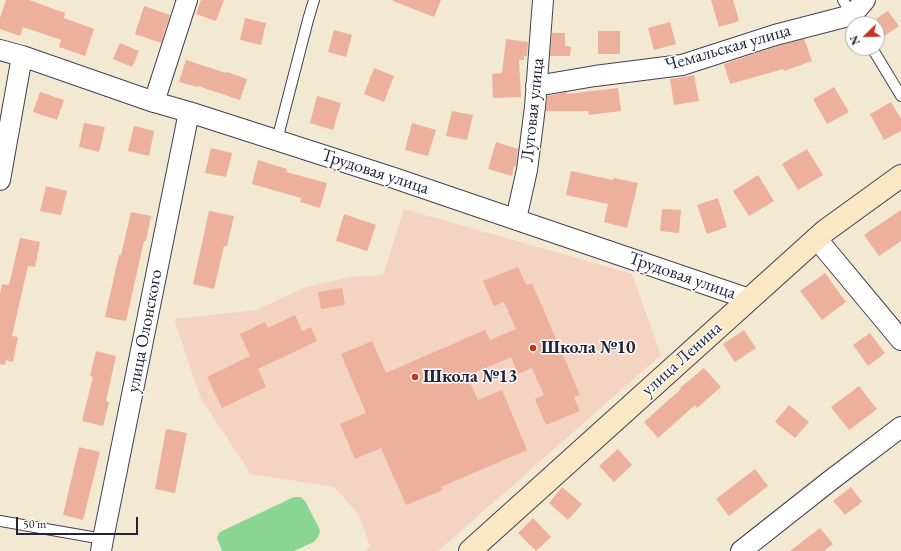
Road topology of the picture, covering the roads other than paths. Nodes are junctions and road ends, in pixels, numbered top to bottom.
1 (187, 0) edge
2 (314, 0) edge
3 (543, 0) edge
4 (865, 0) edge
5 (851, 13) edge
6 (0, 50) edge
7 (22, 56) junction
8 (877, 56) edge
9 (536, 86) junction
10 (901, 96) edge
11 (154, 102) junction
12 (189, 112) junction
13 (277, 140) junction
14 (901, 176) edge
15 (0, 180) edge
16 (516, 219) junction
17 (816, 238) junction
18 (749, 299) junction
19 (901, 340) edge
20 (901, 426) edge
21 (0, 521) edge
22 (102, 545) edge
23 (470, 551) edge
24 (741, 551) edge

1 - 11 street
2 - 13 lane
3 - 9 street, Луговая улица
4 - 5 street, Чемальская улица
5 - 9 street, Чемальская улица
6 - 7 street, Трудовая улица
7 - 11 street, Трудовая улица
7 - 15 street
8 - 10 lane
9 - 16 street, Луговая улица
11 - 12 street, Трудовая улица
12 - 13 street, Трудовая улица
12 - 22 street, улица Олонского
13 - 16 street, Трудовая улица
14 - 17 street, улица Ленина
16 - 18 street, Трудовая улица
17 - 18 street, улица Ленина
17 - 19 street
18 - 23 street, улица Ленина
20 - 24 street
21 - 22 lane

